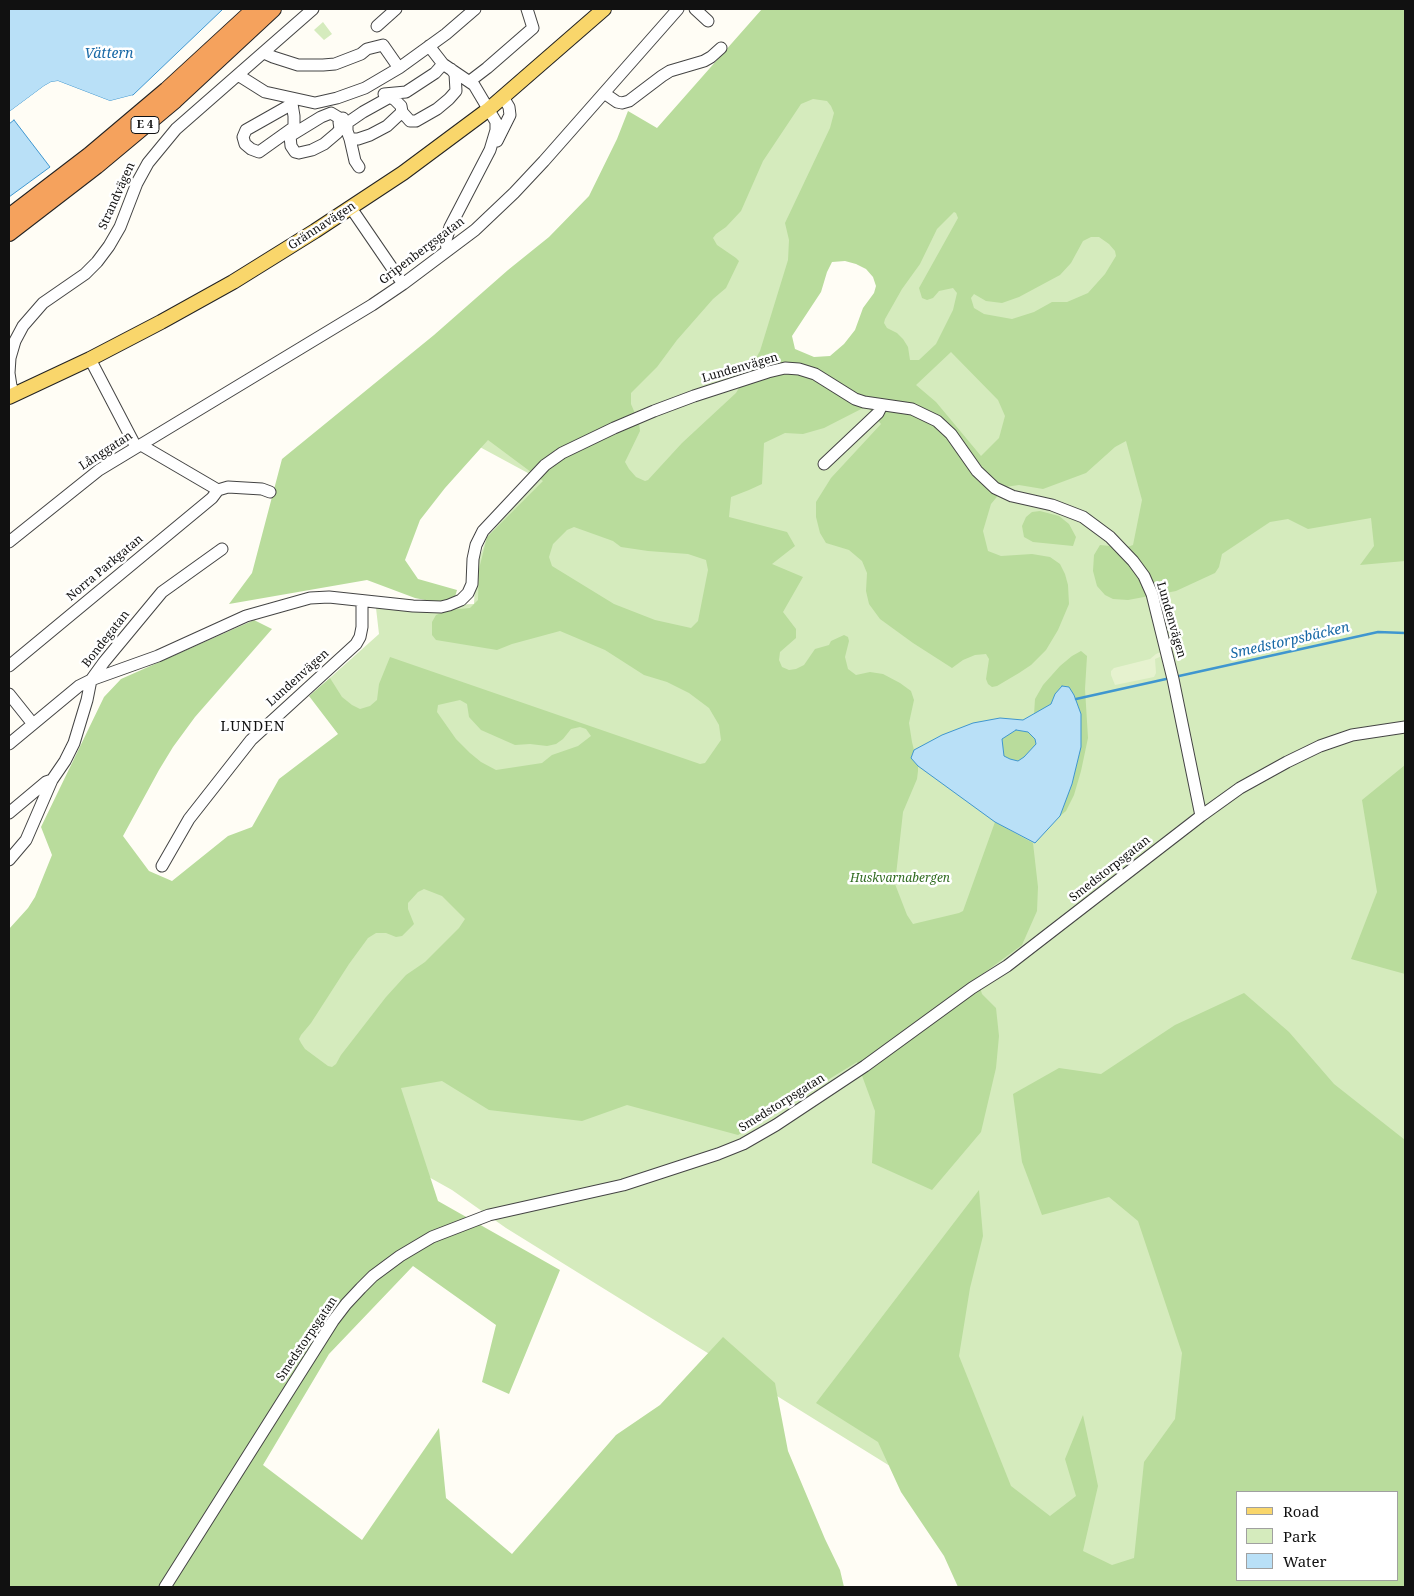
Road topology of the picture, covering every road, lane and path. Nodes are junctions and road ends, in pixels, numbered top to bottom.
1 (255, 9) edge
2 (273, 9) edge
3 (313, 9) edge
4 (396, 9) edge
5 (475, 9) edge
6 (527, 9) edge
7 (604, 9) edge
8 (678, 9) edge
9 (694, 9) edge
10 (708, 21) dead end
11 (377, 26) dead end
12 (429, 46) junction
13 (721, 48) dead end
14 (264, 53) junction
15 (447, 67) junction
16 (399, 68) junction
17 (238, 75) junction
18 (470, 81) junction
19 (371, 84) junction
20 (604, 92) junction
21 (387, 95) junction
22 (503, 97) junction
23 (338, 98) junction
24 (291, 101) junction
25 (489, 109) junction
26 (402, 112) junction
27 (343, 120) junction
28 (350, 139) junction
29 (490, 150) junction
30 (359, 167) dead end
31 (351, 208) junction
32 (9, 217) edge
33 (9, 232) edge
34 (447, 250) junction
35 (403, 284) junction
36 (90, 359) junction
37 (226, 394) joint
38 (12, 396) edge
39 (882, 405) junction
40 (139, 446) junction
41 (824, 464) dead end
42 (218, 490) junction
43 (270, 492) dead end
44 (9, 542) edge
45 (222, 549) dead end
46 (362, 601) junction
47 (9, 666) edge
48 (91, 680) junction
49 (9, 694) edge
50 (33, 724) junction
51 (1405, 727) edge
52 (9, 744) edge
53 (52, 780) junction
54 (9, 813) edge
55 (1201, 816) junction
56 (9, 860) edge
57 (162, 866) dead end
58 (165, 1587) edge

1 - 32 highway, E 4
2 - 33 highway, E 4
3 - 14 street, Strandvägen
4 - 11 street
5 - 12 street
6 - 18 street
7 - 22 main road, Grännavägen
8 - 20 street, Gripenbergsgatan
9 - 10 street
12 - 15 street
12 - 16 street
13 - 20 street
14 - 16 street
14 - 17 street, Strandvägen
15 - 18 street
15 - 21 street
15 - 26 street
16 - 19 street
17 - 24 street
17 - 38 street, Strandvägen
18 - 25 street
19 - 21 street
19 - 23 street
20 - 34 street, Gripenbergsgatan
21 - 26 street
21 - 27 street
22 - 25 main road, Grännavägen
22 - 29 street
23 - 24 street
23 - 27 street
24 - 24 street
25 - 29 street
25 - 31 main road, Grännavägen
26 - 28 street
27 - 28 street
28 - 30 street
29 - 34 street
31 - 35 street
31 - 36 main road, Grännavägen
34 - 35 street, Gripenbergsgatan
35 - 37 street, Gripenbergsgatan
36 - 38 main road, Grännavägen
36 - 40 street
37 - 40 street, Långgatan
39 - 41 street
39 - 46 street, Lundenvägen
39 - 55 street, Lundenvägen
40 - 42 street
40 - 44 street, Långgatan
42 - 43 street
42 - 47 street, Norra Parkgatan
45 - 48 street, Bondegatan
46 - 48 street, Lundenvägen
46 - 57 street, Lundenvägen
48 - 50 street, Bondegatan
48 - 53 street
49 - 50 street
50 - 52 street, Bondegatan
51 - 55 street, Smedstorpsgatan
53 - 54 street
53 - 56 street
55 - 58 street, Smedstorpsgatan

